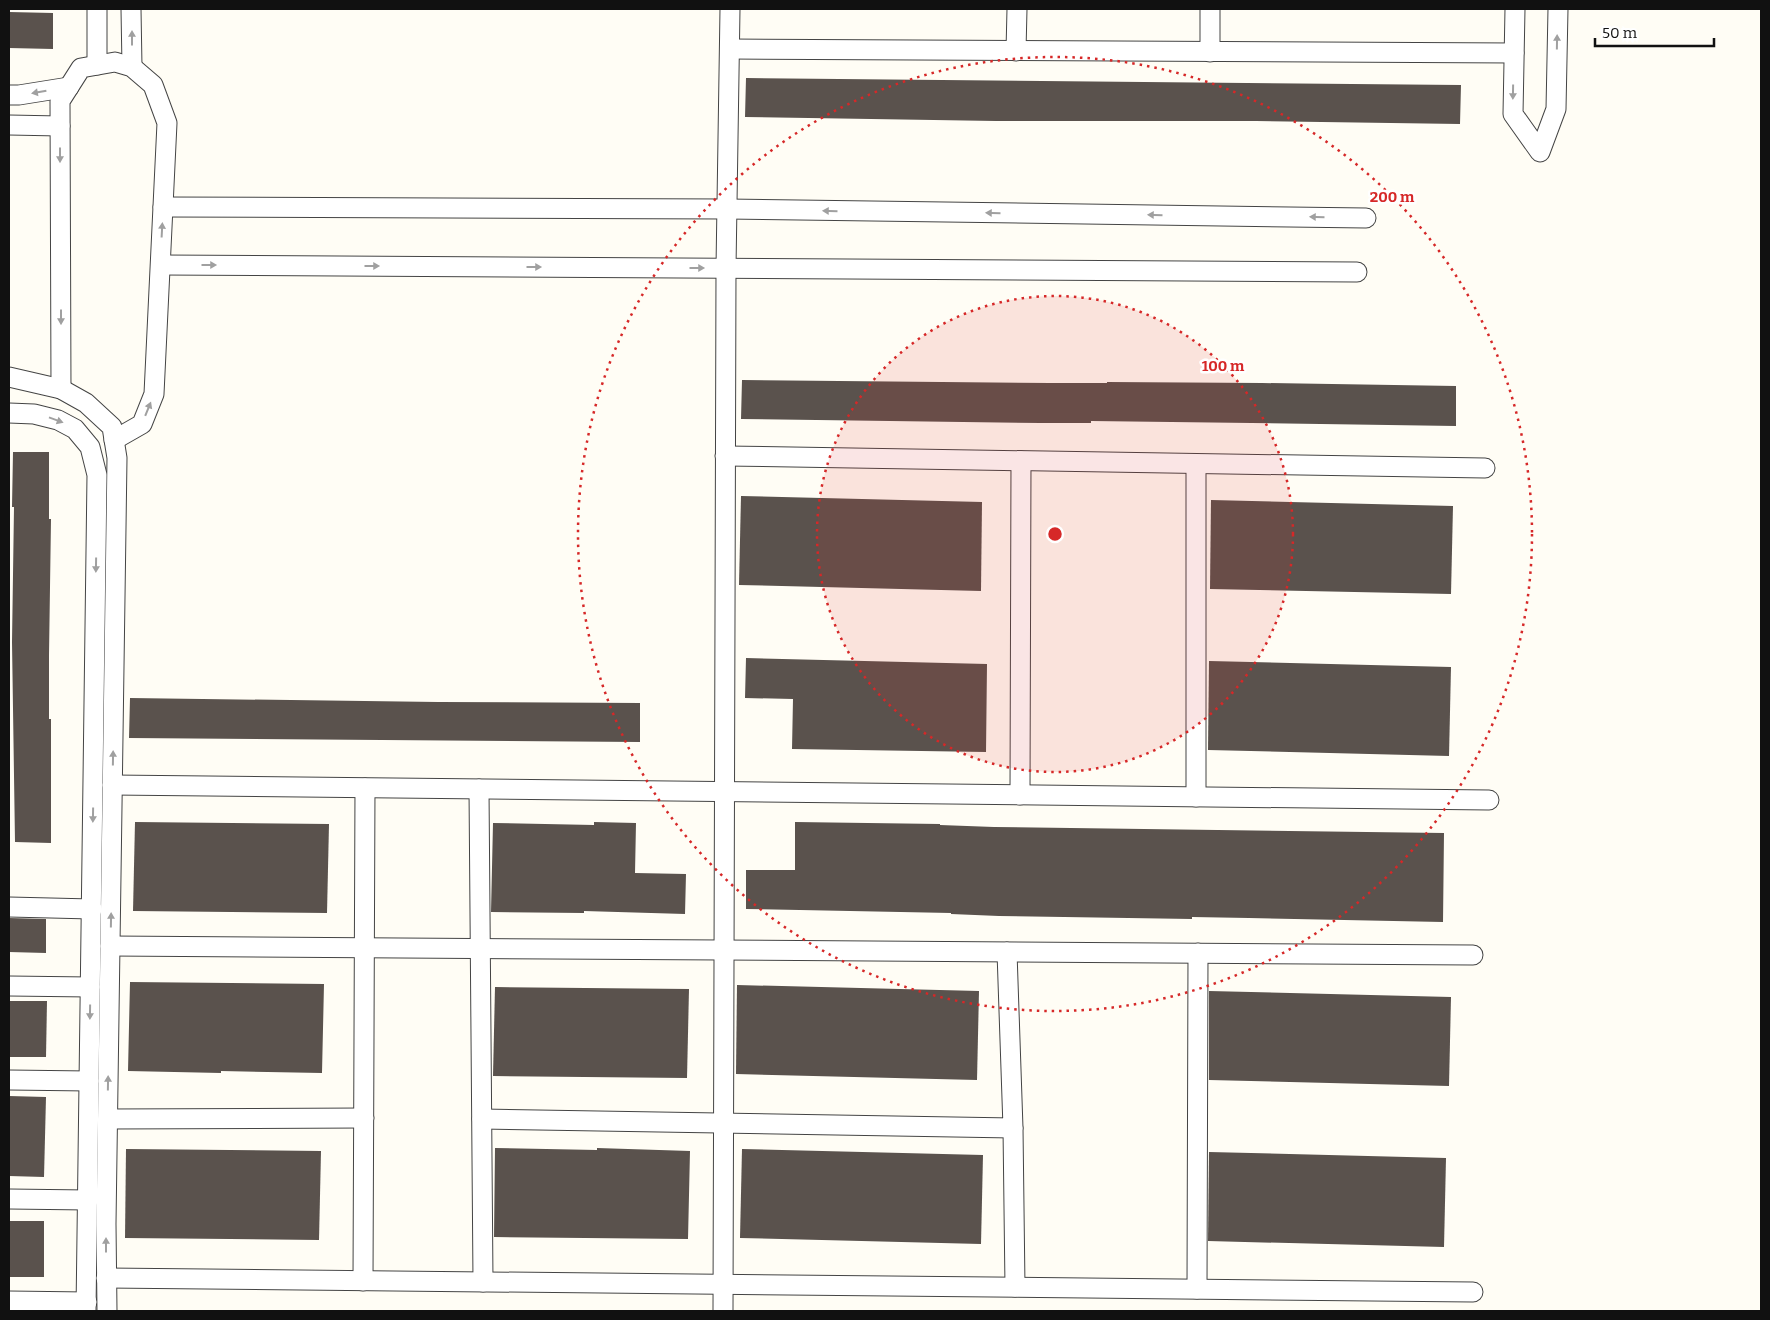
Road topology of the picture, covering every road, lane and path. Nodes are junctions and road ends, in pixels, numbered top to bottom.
1 (96, 9) edge
2 (132, 9) edge
3 (730, 9) edge
4 (1017, 9) edge
5 (1210, 9) edge
6 (1515, 9) edge
7 (1558, 9) edge
8 (730, 49) junction
9 (1016, 51) junction
10 (1210, 52) junction
11 (1514, 54) junction
12 (97, 65) junction
13 (132, 67) junction
14 (69, 87) junction
15 (9, 95) edge
16 (9, 125) edge
17 (60, 126) junction
18 (163, 207) junction
19 (727, 209) junction
20 (1366, 218) dead end
21 (160, 265) junction
22 (726, 268) junction
23 (1357, 272) dead end
24 (9, 377) edge
25 (60, 389) junction
26 (9, 414) edge
27 (114, 440) junction
28 (725, 456) junction
29 (1021, 461) junction
30 (1196, 464) junction
31 (1485, 468) dead end
32 (112, 785) junction
33 (365, 788) junction
34 (479, 789) junction
35 (724, 792) junction
36 (1020, 795) junction
37 (1196, 797) junction
38 (1489, 800) dead end
39 (9, 907) edge
40 (92, 909) junction
41 (110, 946) junction
42 (364, 948) junction
43 (480, 948) junction
44 (724, 950) junction
45 (1007, 952) junction
46 (1198, 953) junction
47 (1474, 955) dead end
48 (9, 986) edge
49 (90, 987) junction
50 (9, 1080) edge
51 (89, 1081) junction
52 (364, 1118) junction
53 (108, 1119) junction
54 (482, 1119) junction
55 (723, 1123) junction
56 (1013, 1128) junction
57 (9, 1199) edge
58 (88, 1200) junction
59 (106, 1278) junction
60 (363, 1281) junction
61 (483, 1282) junction
62 (723, 1284) junction
63 (1015, 1288) junction
64 (1197, 1289) junction
65 (1473, 1292) dead end
66 (9, 1301) edge
67 (87, 1306) edge
68 (107, 1311) edge
69 (723, 1311) edge

1 - 12 street
13 -> 2 street
3 - 8 street
4 - 9 street
5 - 10 street
6 - 11 street
11 -> 7 street
8 - 9 street
8 - 19 street
9 - 10 street
10 - 11 street
12 - 13 street
12 - 14 street
13 - 18 street
14 -> 15 street
14 - 17 street
16 - 17 street
17 -> 25 street
18 - 19 street
21 -> 18 street
20 -> 19 street
19 - 22 street
21 -> 22 street
27 -> 21 street
22 - 23 street
22 - 28 street
24 - 25 street
25 - 27 street
26 -> 40 street
32 -> 27 street
28 - 29 street
28 - 35 street
29 - 30 street
29 - 36 street
30 - 31 street
30 - 37 street
32 - 33 street
41 -> 32 street
33 - 34 street
33 - 42 street
34 - 35 street
34 - 43 street
35 - 36 street
35 - 44 street
36 - 37 street
37 - 38 street
39 - 40 street
40 - 49 street
41 - 42 street
53 -> 41 street
42 - 43 street
42 - 52 street
43 - 44 street
43 - 54 street
44 - 45 street
44 - 55 street
45 - 46 street
45 - 56 street
46 - 47 street
46 - 64 street
48 - 49 street
49 -> 51 street
50 - 51 street
51 - 58 street
52 - 53 street
52 - 60 street
59 -> 53 street
54 - 55 street
54 - 61 street
55 - 56 street
55 - 62 street
56 - 63 street
57 - 58 street
58 - 67 street
59 - 60 street
59 - 68 street
60 - 61 street
61 - 62 street
62 - 63 street
62 - 69 street
63 - 64 street
64 - 65 street
66 - 67 street

